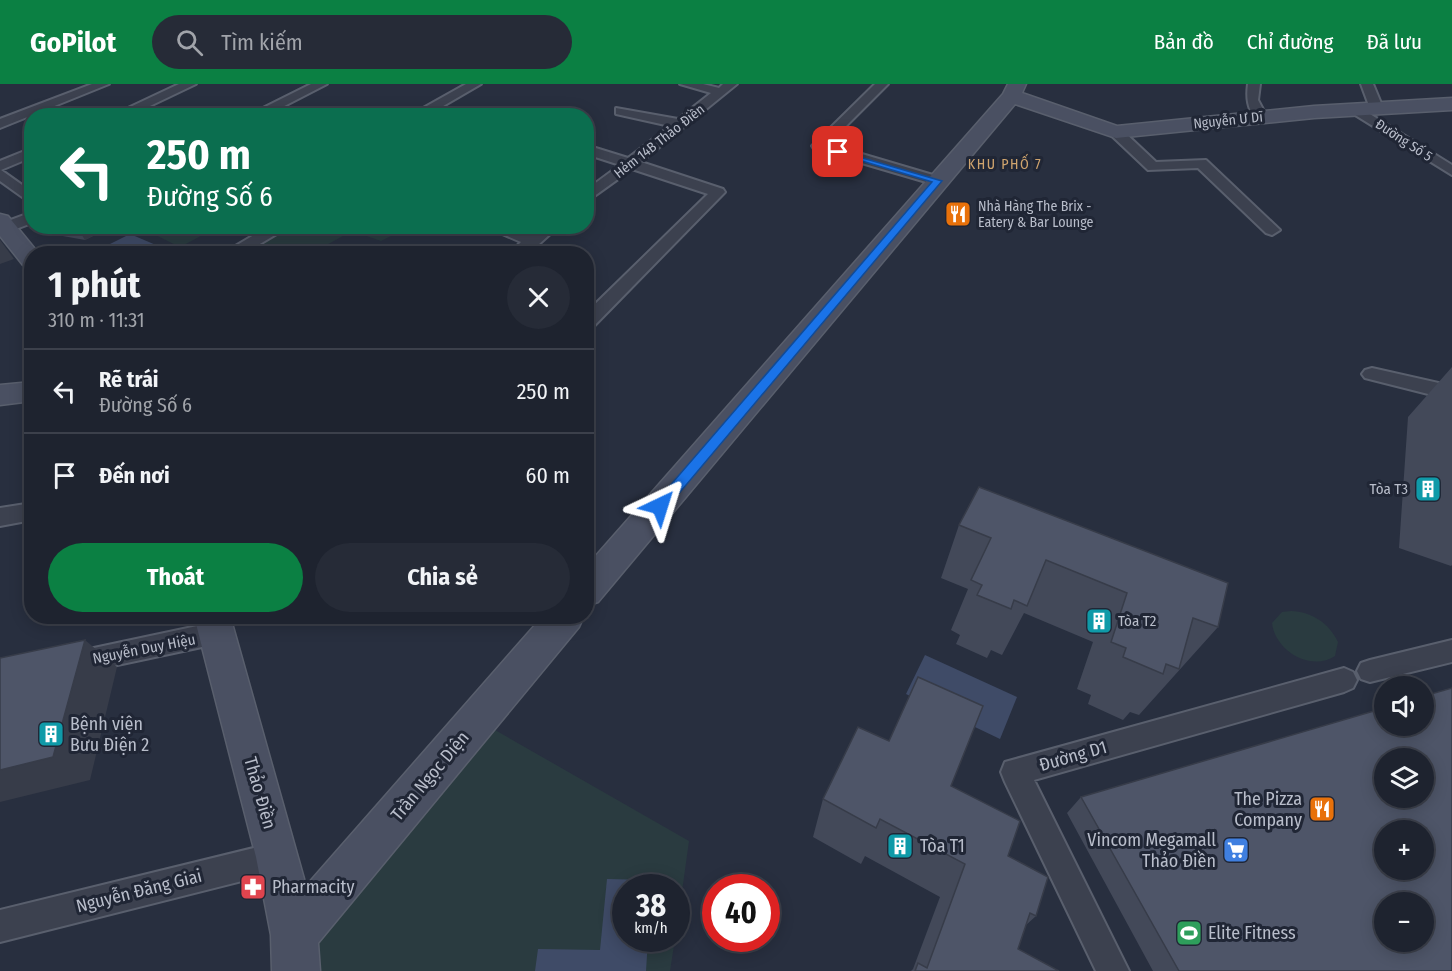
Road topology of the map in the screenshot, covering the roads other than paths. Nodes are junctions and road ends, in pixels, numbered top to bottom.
1 (103, 84) edge
2 (190, 84) edge
3 (321, 84) edge
4 (475, 84) edge
5 (686, 84) edge
6 (882, 84) edge
7 (1254, 84) edge
8 (1367, 84) edge
9 (726, 88) edge
10 (1014, 90) edge
11 (1449, 106) edge
12 (41, 108) edge
13 (135, 108) edge
14 (270, 108) edge
15 (430, 108) edge
16 (1366, 109) junction
17 (621, 111) dead end
18 (24, 115) edge
19 (1260, 117) junction
20 (0, 124) edge
21 (680, 124) junction
22 (1116, 132) junction
23 (594, 152) edge
24 (24, 156) edge
25 (630, 164) junction
26 (0, 166) edge
27 (1452, 171) edge
28 (0, 174) edge
29 (938, 181) junction
30 (594, 191) edge
31 (24, 194) edge
32 (24, 219) edge
33 (2, 226) edge
34 (1272, 230) dead end
35 (267, 234) edge
36 (514, 234) edge
37 (541, 234) edge
38 (533, 241) junction
39 (245, 246) edge
40 (527, 246) edge
41 (24, 251) edge
42 (594, 316) edge
43 (1372, 374) dead end
44 (24, 391) edge
45 (1452, 393) edge
46 (0, 395) edge
47 (24, 512) edge
48 (0, 516) edge
49 (594, 583) edge
50 (560, 624) edge
51 (214, 625) edge
52 (1452, 651) edge
53 (56, 667) edge
54 (278, 856) junction
55 (0, 926) edge
56 (295, 953) edge
57 (1113, 971) edge

1 - 12 street
2 - 13 street
3 - 14 street
4 - 15 street
5 - 9 street
6 - 29 street
7 - 19 street
8 - 16 street
9 - 21 street, Hẻm 14B Thảo Điền
10 - 22 street, Nguyễn Ư Dĩ
10 - 29 street
11 - 16 street, Nguyễn Ư Dĩ
16 - 19 street, Nguyễn Ư Dĩ
16 - 27 street, Đường Số 5
17 - 21 street
18 - 20 street
19 - 22 street, Nguyễn Ư Dĩ
21 - 25 street, Hẻm 14B Thảo Điền
22 - 34 street
23 - 25 street
24 - 26 street
25 - 30 street, Hẻm 14B Thảo Điền
25 - 42 street
28 - 31 street
29 - 49 street
32 - 33 street
33 - 41 street
35 - 39 street
36 - 38 street
37 - 38 street
38 - 40 street
43 - 45 street
44 - 46 street
47 - 48 street
50 - 56 street, Trần Ngọc Diện
51 - 53 street, Nguyễn Duy Hiệu
51 - 54 street, Thảo Điền
52 - 57 street, Đường D1
54 - 55 street, Nguyễn Đăng Giai
54 - 56 street, Thảo Điền

